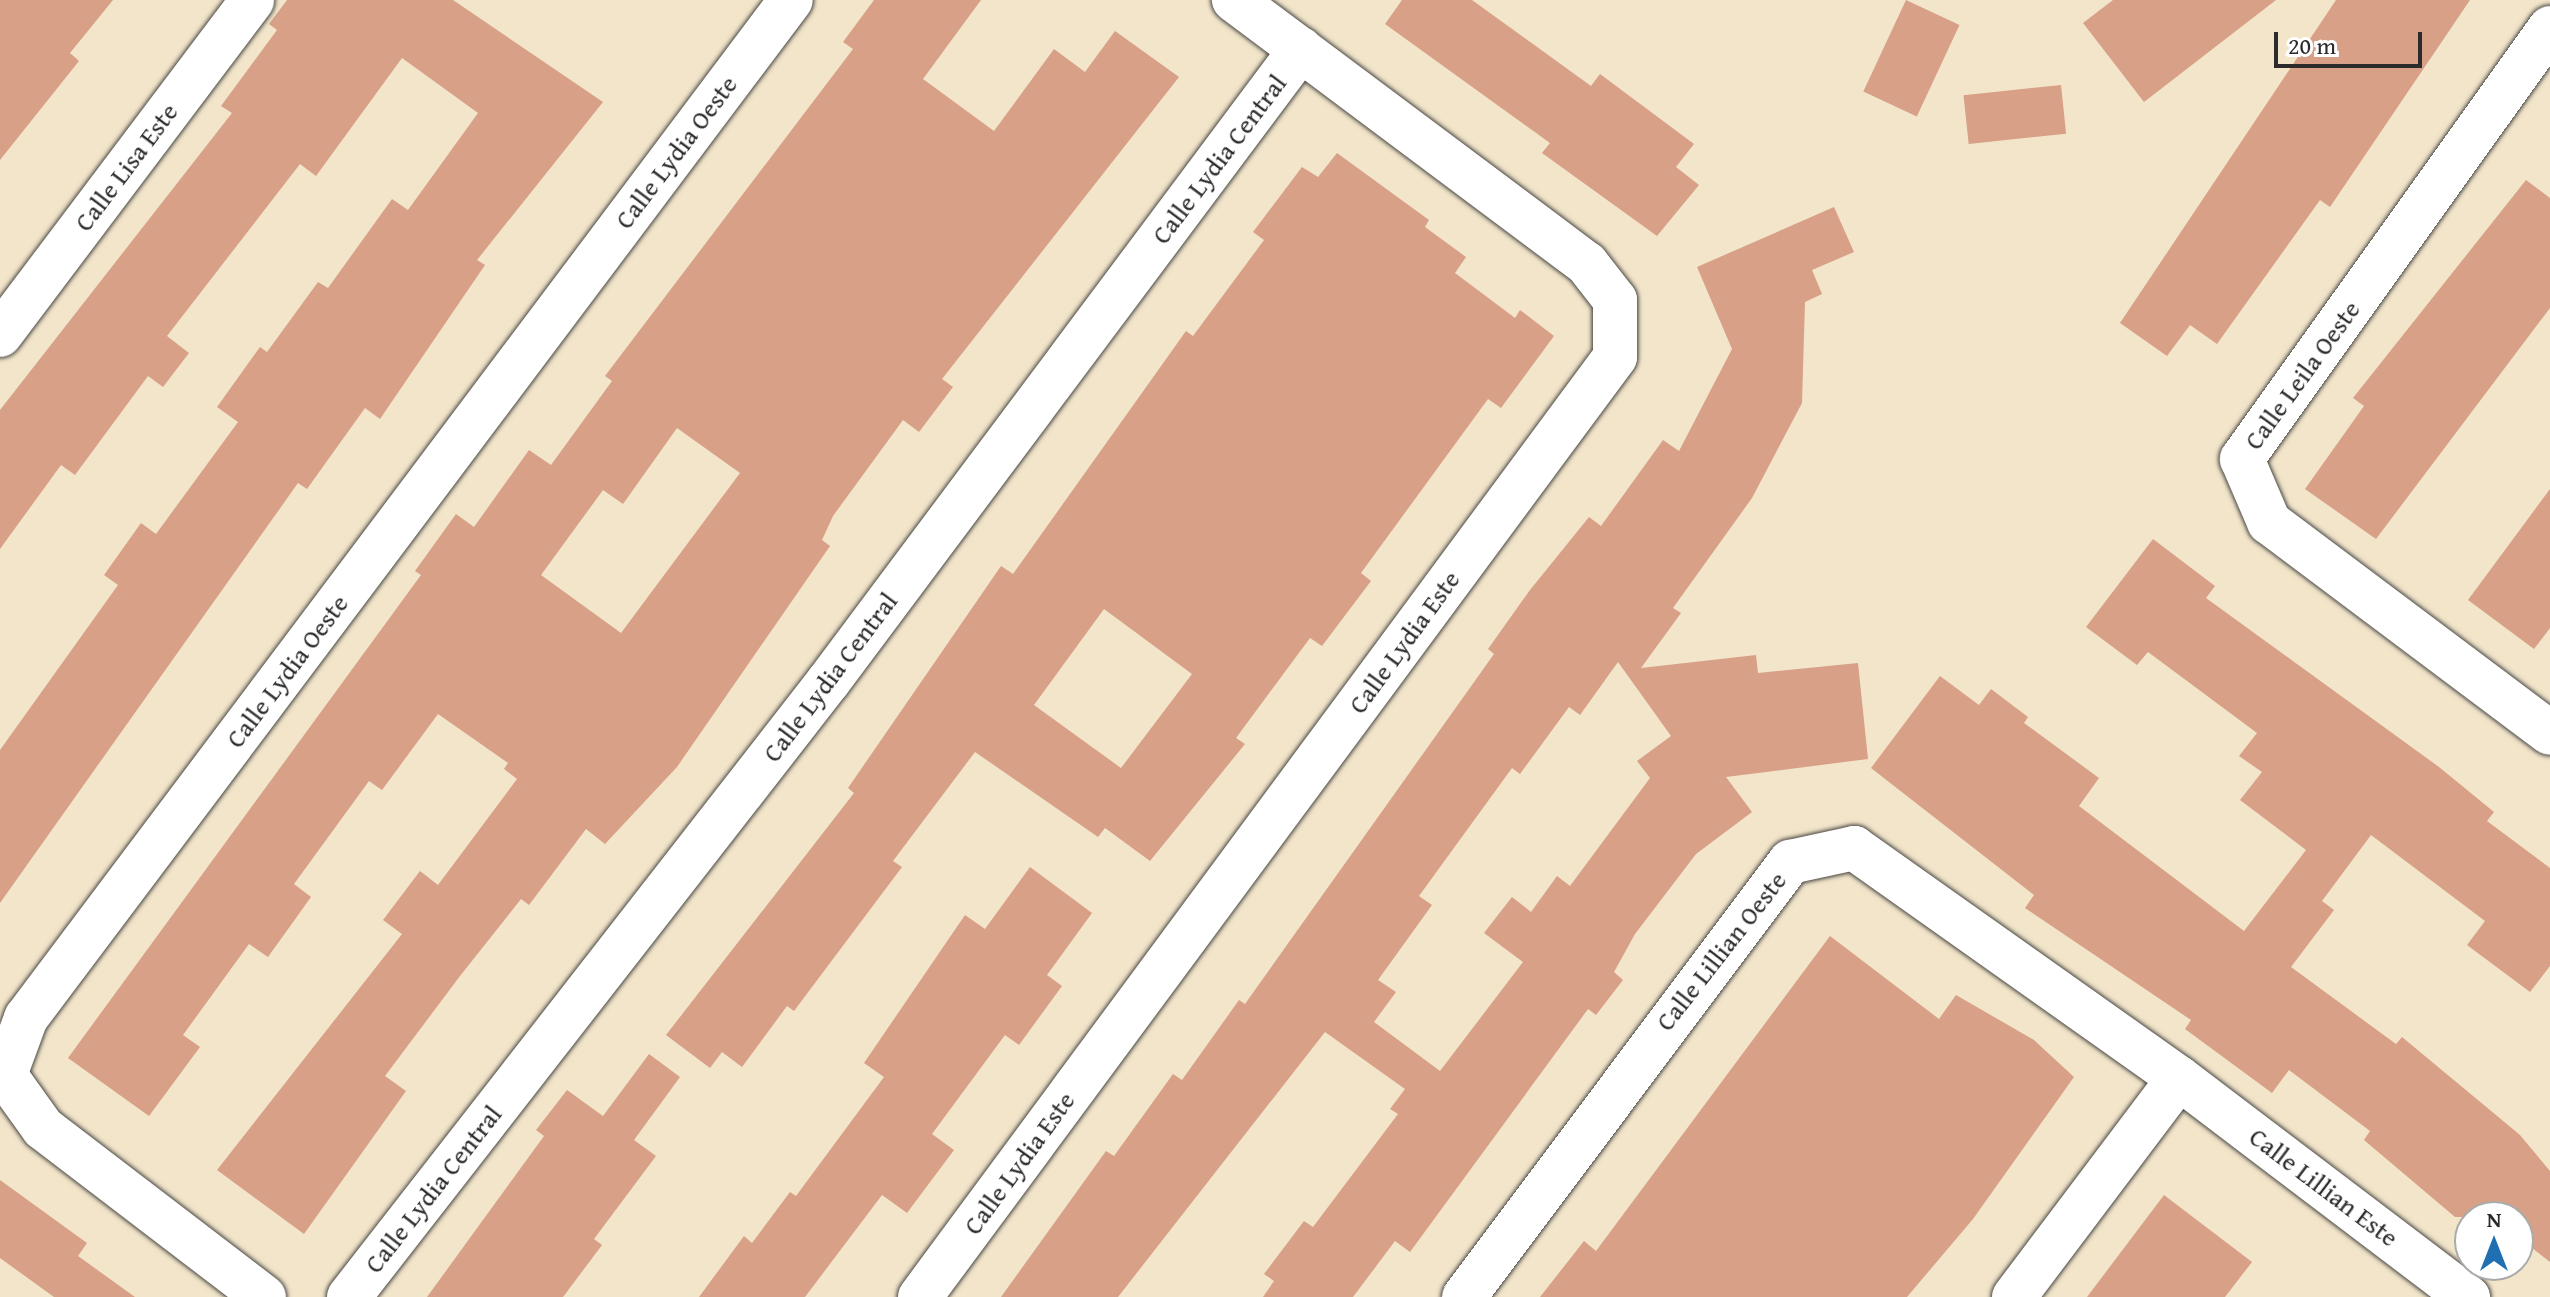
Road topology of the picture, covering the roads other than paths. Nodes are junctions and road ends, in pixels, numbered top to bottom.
1 (252, 0) edge
2 (791, 0) edge
3 (1234, 0) edge
4 (2550, 28) edge
5 (1301, 49) junction
6 (0, 335) edge
7 (2550, 733) edge
8 (2179, 1078) junction
9 (264, 1297) edge
10 (349, 1297) edge
11 (920, 1297) edge
12 (1464, 1297) edge
13 (2014, 1297) edge
14 (2468, 1297) edge

1 - 6 street, Calle Lisa Este
2 - 9 street, Calle Lydia Oeste
3 - 5 street
4 - 7 street, Calle Leila Oeste
5 - 10 street, Calle Lydia Central
5 - 11 street, Calle Lydia Este
8 - 12 street, Calle Lillian Oeste
8 - 13 street
8 - 14 street, Calle Lillian Este

